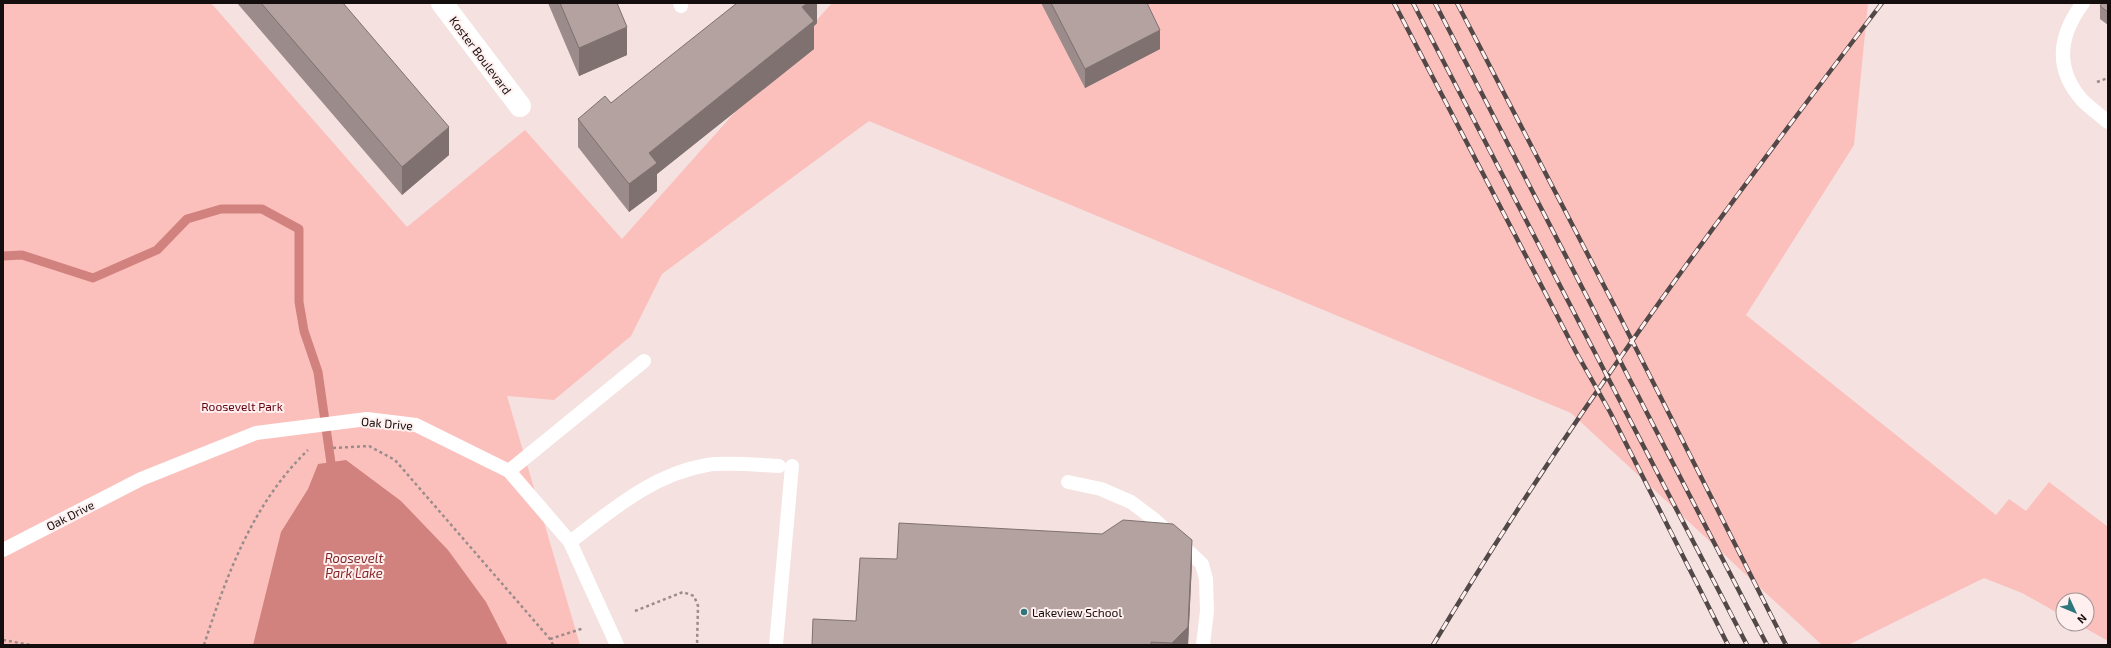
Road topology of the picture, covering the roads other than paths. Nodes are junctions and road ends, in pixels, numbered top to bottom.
1 (442, 3) edge
2 (2083, 3) edge
3 (520, 106) dead end
4 (2108, 122) edge
5 (644, 361) dead end
6 (509, 471) junction
7 (1068, 482) dead end
8 (570, 542) junction
9 (3, 550) edge
10 (617, 645) edge
11 (776, 645) edge
12 (1203, 645) edge

1 - 3 street, Koster Boulevard
2 - 4 lane
5 - 6 lane
6 - 8 lane, Oak Drive
6 - 9 lane, Oak Drive
7 - 12 lane
8 - 10 lane, Oak Drive
8 - 11 lane

